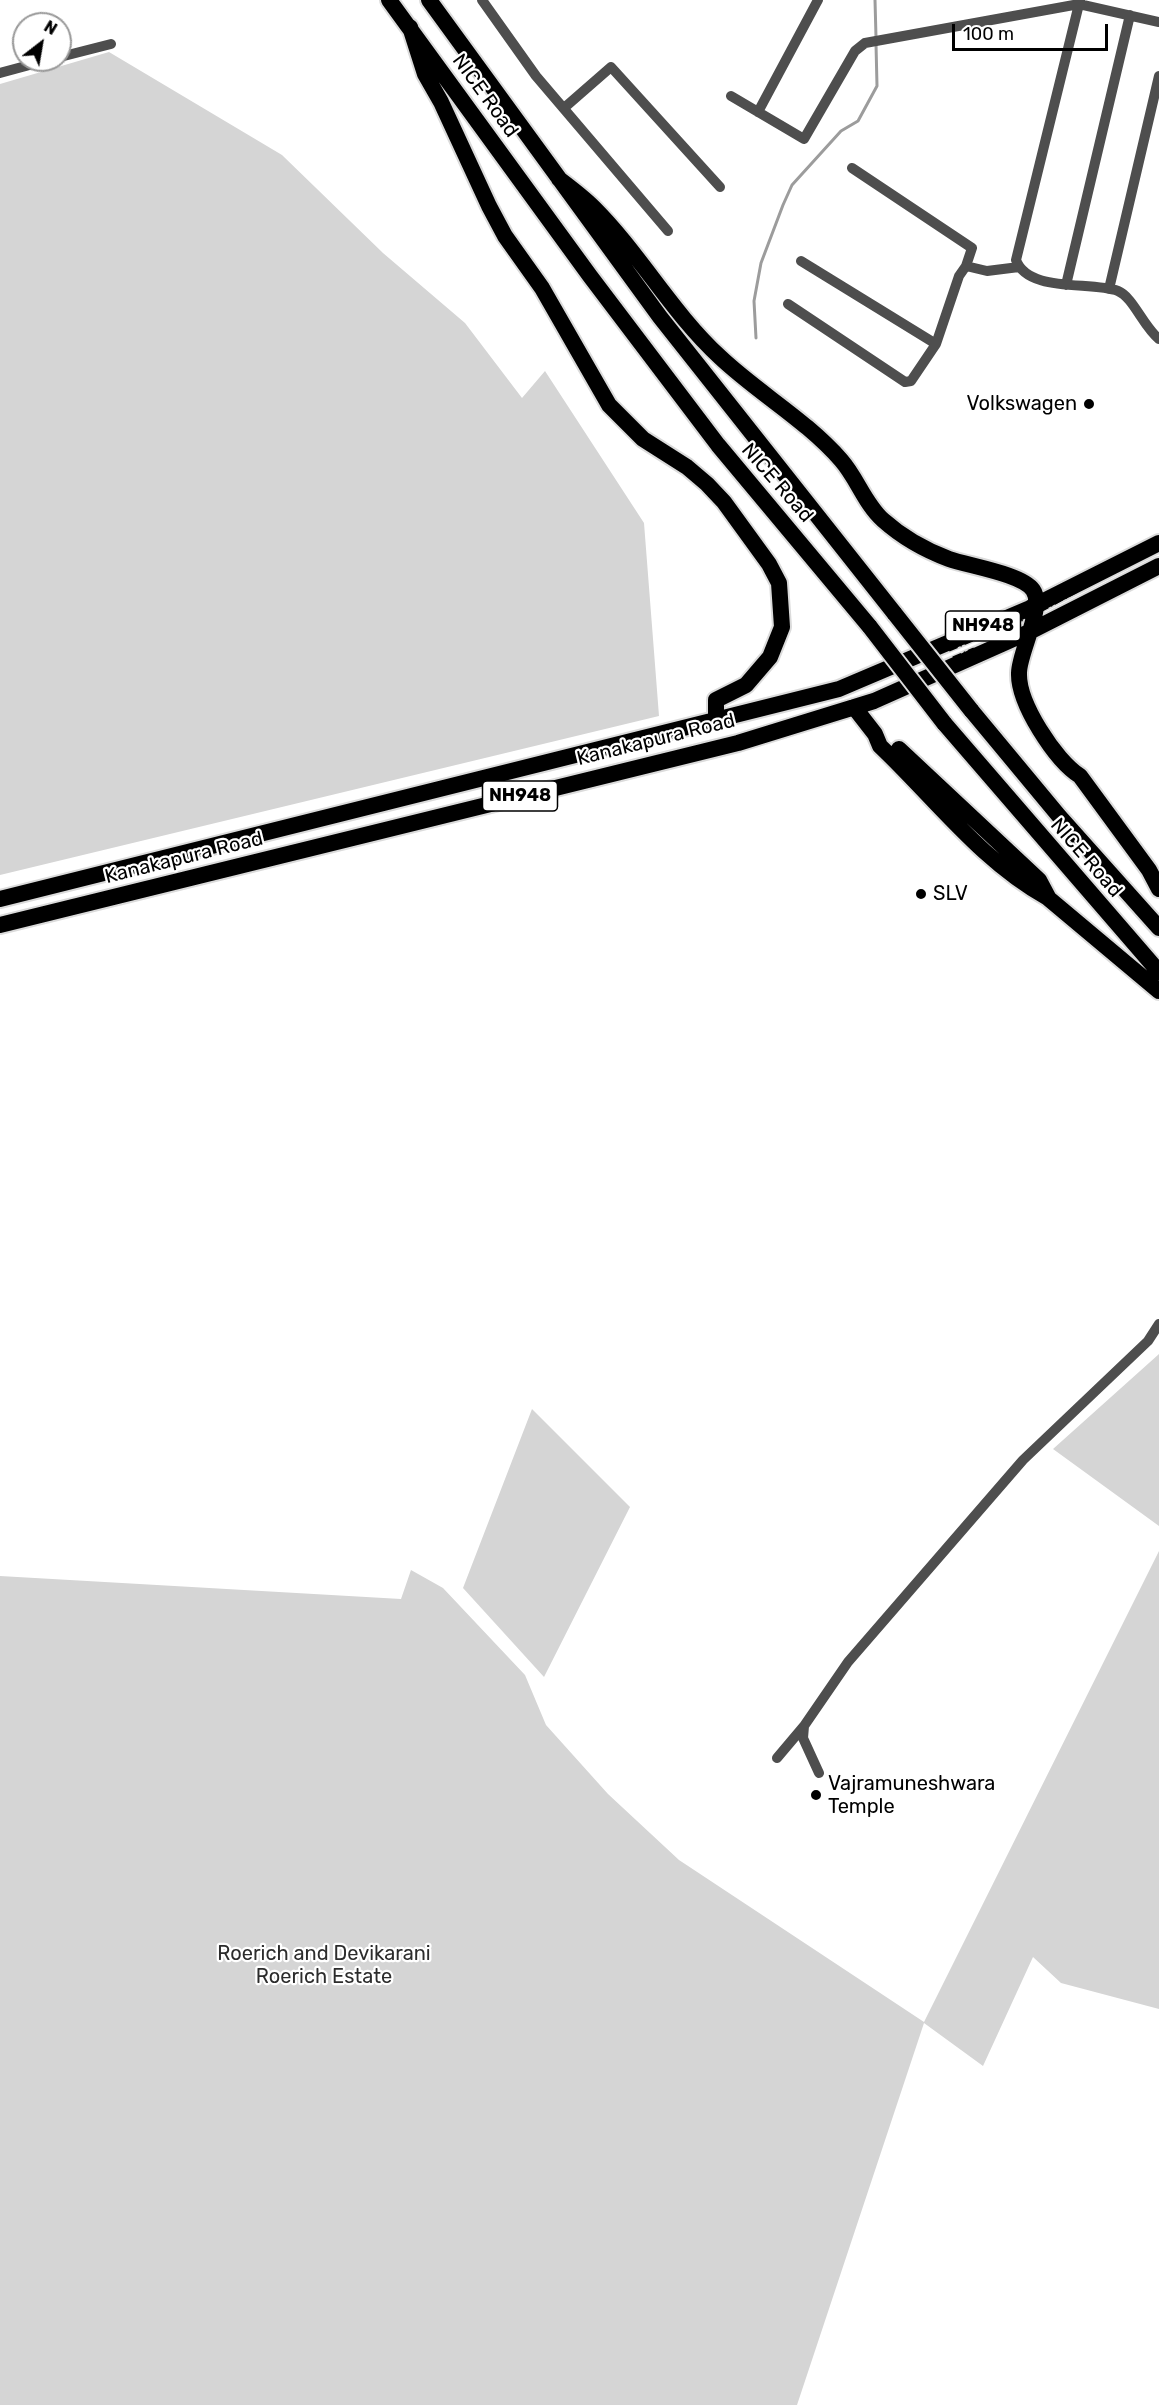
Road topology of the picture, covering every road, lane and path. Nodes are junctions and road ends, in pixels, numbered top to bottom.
1 (389, 0) edge
2 (429, 0) edge
3 (482, 0) edge
4 (818, 0) edge
5 (1080, 2) edge
6 (1130, 15) junction
7 (1159, 22) edge
8 (410, 27) junction
9 (111, 44) dead end
10 (72, 54) edge
11 (1159, 76) edge
12 (731, 96) dead end
13 (564, 108) junction
14 (758, 112) junction
15 (852, 168) dead end
16 (559, 179) junction
17 (720, 187) dead end
18 (668, 231) dead end
19 (801, 261) dead end
20 (966, 266) junction
21 (1019, 267) junction
22 (1066, 285) junction
23 (1109, 289) junction
24 (788, 304) dead end
25 (1159, 339) edge
26 (936, 344) junction
27 (1159, 543) edge
28 (1159, 566) edge
29 (1037, 604) junction
30 (1029, 632) junction
31 (854, 707) junction
32 (716, 719) junction
33 (591, 751) junction
34 (600, 775) junction
35 (1159, 889) edge
36 (0, 899) edge
37 (0, 925) edge
38 (1159, 928) edge
39 (1159, 972) edge
40 (1159, 990) edge
41 (1159, 1324) edge
42 (804, 1726) junction
43 (777, 1758) dead end
44 (819, 1773) dead end

1 - 8 highway, NICE Road
2 - 16 highway, NICE Road
3 - 13 street
4 - 14 street
5 - 6 street
5 - 14 street
5 - 21 street
6 - 7 street
6 - 22 street
8 - 32 highway
8 - 39 highway, NICE Road, bridge
9 - 10 street
11 - 23 street
12 - 14 street
13 - 17 street
13 - 18 street
15 - 20 street
16 - 29 highway
16 - 38 highway, NICE Road, bridge
19 - 26 street
20 - 21 street
20 - 26 street
21 - 22 street
22 - 23 street
23 - 25 street
24 - 26 street
27 - 29 highway, Kanakapura Road / NH948
28 - 30 highway, Kanakapura Road
29 - 30 highway
29 - 32 highway, Kanakapura Road / NH948
30 - 31 highway, Kanakapura Road / NH948
30 - 35 highway
31 - 34 highway, Kanakapura Road / NH948
31 - 40 highway
32 - 33 highway, Kanakapura Road / NH948
33 - 34 highway
33 - 36 highway, Kanakapura Road / NH948
34 - 37 highway, Kanakapura Road / NH948
41 - 42 street
42 - 43 street
42 - 44 street

